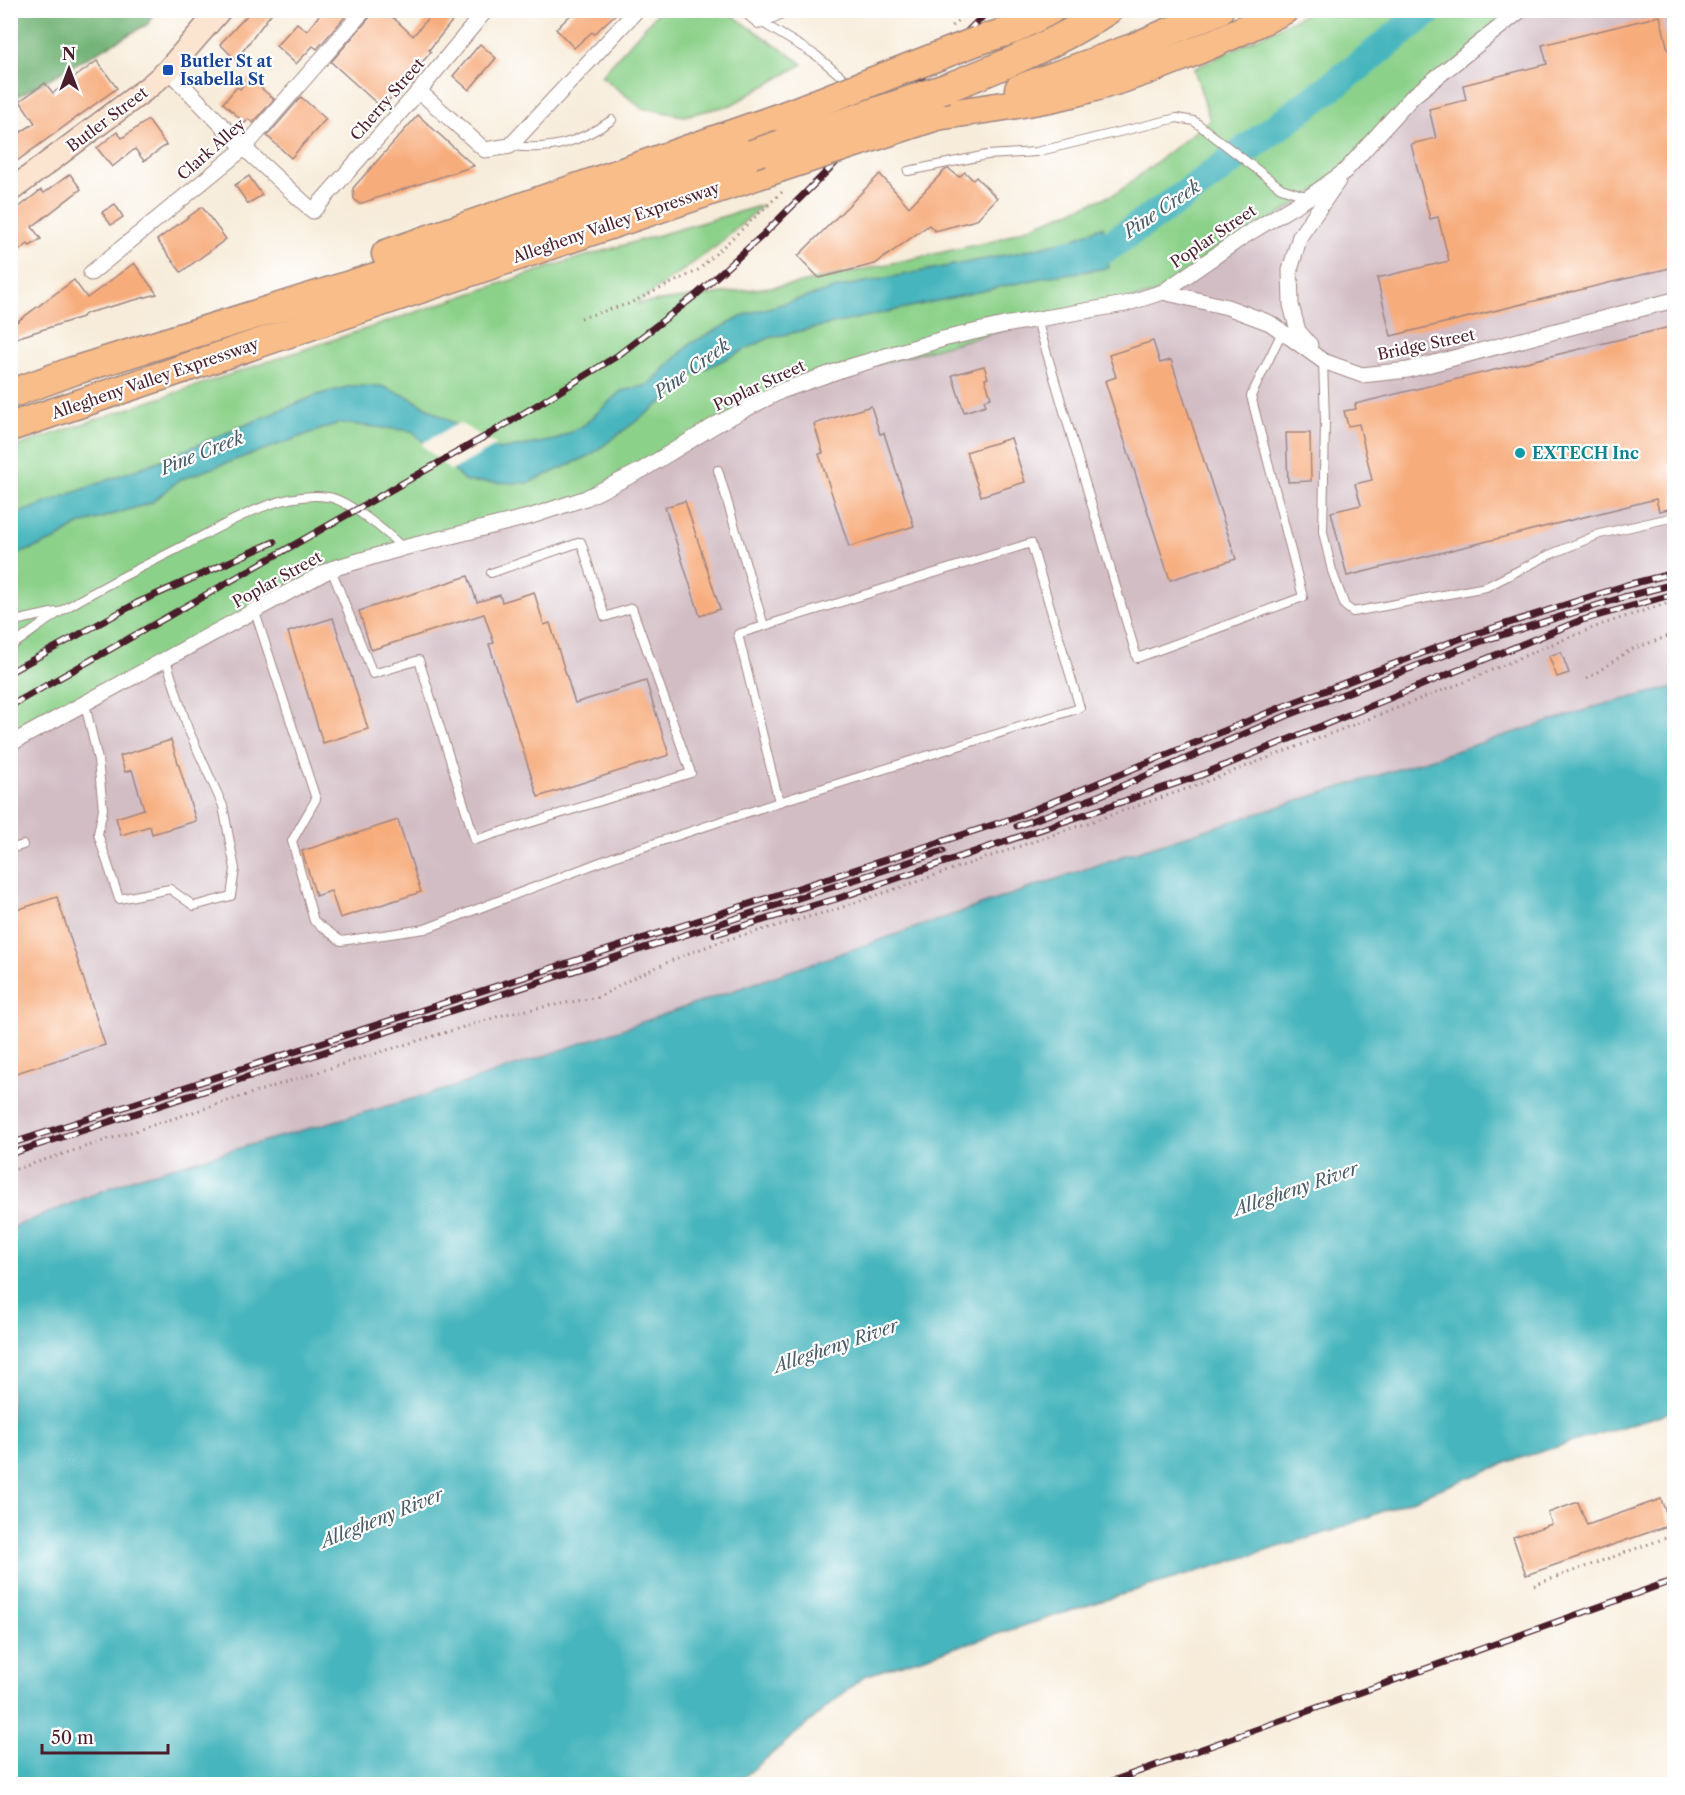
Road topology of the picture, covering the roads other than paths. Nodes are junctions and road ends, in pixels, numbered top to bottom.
1 (220, 10) edge
2 (364, 10) edge
3 (486, 10) edge
4 (637, 10) edge
5 (747, 10) edge
6 (782, 10) edge
7 (1050, 10) edge
8 (1108, 10) edge
9 (1170, 10) edge
10 (1219, 10) edge
11 (1284, 10) edge
12 (1521, 10) edge
13 (1018, 13) edge
14 (760, 21) junction
15 (977, 41) junction
16 (1075, 68) junction
17 (168, 70) junction
18 (419, 91) junction
19 (866, 95) dead end
20 (937, 116) junction
21 (612, 120) dead end
22 (510, 146) junction
23 (244, 148) junction
24 (908, 171) dead end
25 (1345, 171) junction
26 (10, 191) edge
27 (1309, 197) junction
28 (91, 273) dead end
29 (1163, 292) junction
30 (1674, 300) edge
31 (1037, 320) junction
32 (1282, 332) junction
33 (1323, 361) junction
34 (73, 371) junction
35 (10, 394) edge
36 (10, 427) edge
37 (718, 470) dead end
38 (1670, 518) dead end
39 (403, 548) junction
40 (331, 569) junction
41 (491, 573) dead end
42 (61, 611) junction
43 (255, 612) junction
44 (10, 622) edge
45 (764, 626) junction
46 (10, 647) edge
47 (166, 660) junction
48 (85, 704) junction
49 (10, 744) edge
50 (779, 802) junction
51 (23, 845) dead end
52 (10, 849) edge

1 - 17 street, Butler Street
2 - 23 street, Clark Alley
3 - 18 street, Cherry Street
4 - 22 street
5 - 14 street
6 - 14 street
7 - 15 highway
8 - 34 highway, Allegheny Valley Expressway, bridge
9 - 16 highway
10 - 16 highway, Allegheny Valley Expressway
11 - 20 highway
12 - 25 street, Poplar Street
13 - 15 highway
14 - 19 lane
15 - 34 highway, bridge
16 - 20 highway, Allegheny Valley Expressway
17 - 23 street
17 - 26 street, Butler Street
18 - 22 street
18 - 23 street, Cherry Street
20 - 36 highway, Allegheny Valley Expressway, bridge
21 - 22 lane
23 - 28 street, Clark Alley
24 - 27 lane
25 - 27 street, Poplar Street
25 - 33 street
27 - 29 street, Poplar Street
29 - 31 street, Poplar Street
29 - 32 street, Bridge Street
30 - 33 street, Bridge Street
31 - 32 lane
31 - 39 street, Poplar Street
32 - 33 street, Bridge Street
33 - 38 lane
34 - 35 highway, Allegheny Valley Expressway
37 - 45 lane
39 - 40 street, Poplar Street
39 - 42 lane
40 - 41 lane
40 - 43 street, Poplar Street
42 - 44 lane
42 - 46 lane
43 - 47 street, Poplar Street
43 - 50 lane
45 - 50 lane
45 - 50 lane
47 - 48 street, Poplar Street
47 - 48 lane
48 - 49 street, Poplar Street
51 - 52 lane

